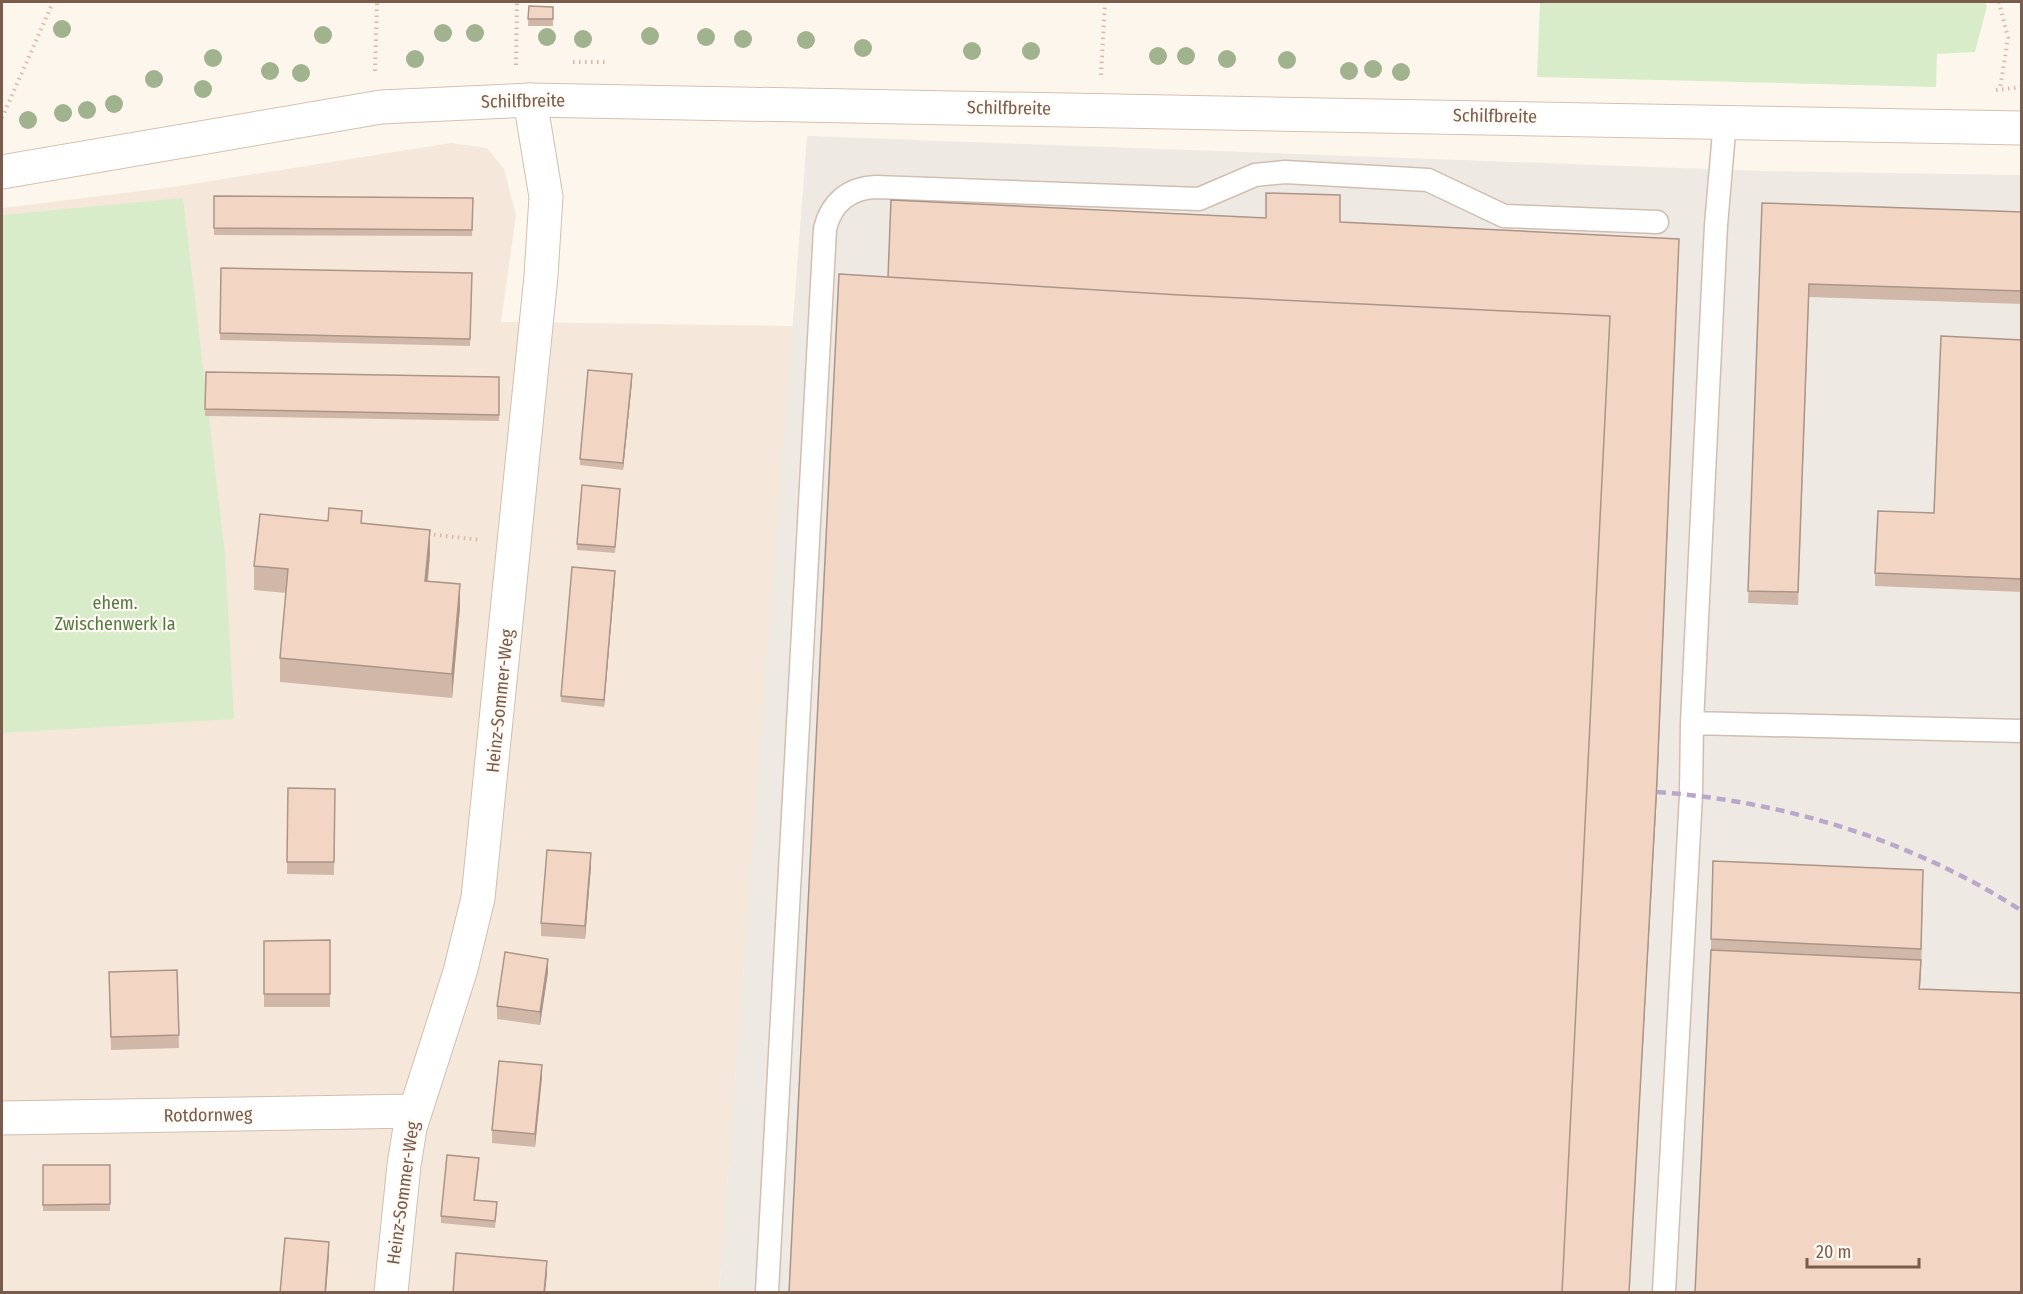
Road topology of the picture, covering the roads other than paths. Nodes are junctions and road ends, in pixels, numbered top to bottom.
1 (530, 100) junction
2 (1725, 122) junction
3 (2022, 128) edge
4 (2, 171) edge
5 (1657, 222) dead end
6 (1692, 723) junction
7 (2022, 731) edge
8 (415, 1111) junction
9 (2, 1118) edge
10 (391, 1293) edge
11 (767, 1293) edge
12 (1664, 1293) edge

1 - 2 main road, Schilfbreite
1 - 4 main road, Schilfbreite
1 - 8 main road, Heinz-Sommer-Weg
2 - 3 main road, Schilfbreite
2 - 6 lane
5 - 11 lane
6 - 7 lane
6 - 12 lane
8 - 9 main road, Rotdornweg
8 - 10 main road, Heinz-Sommer-Weg

